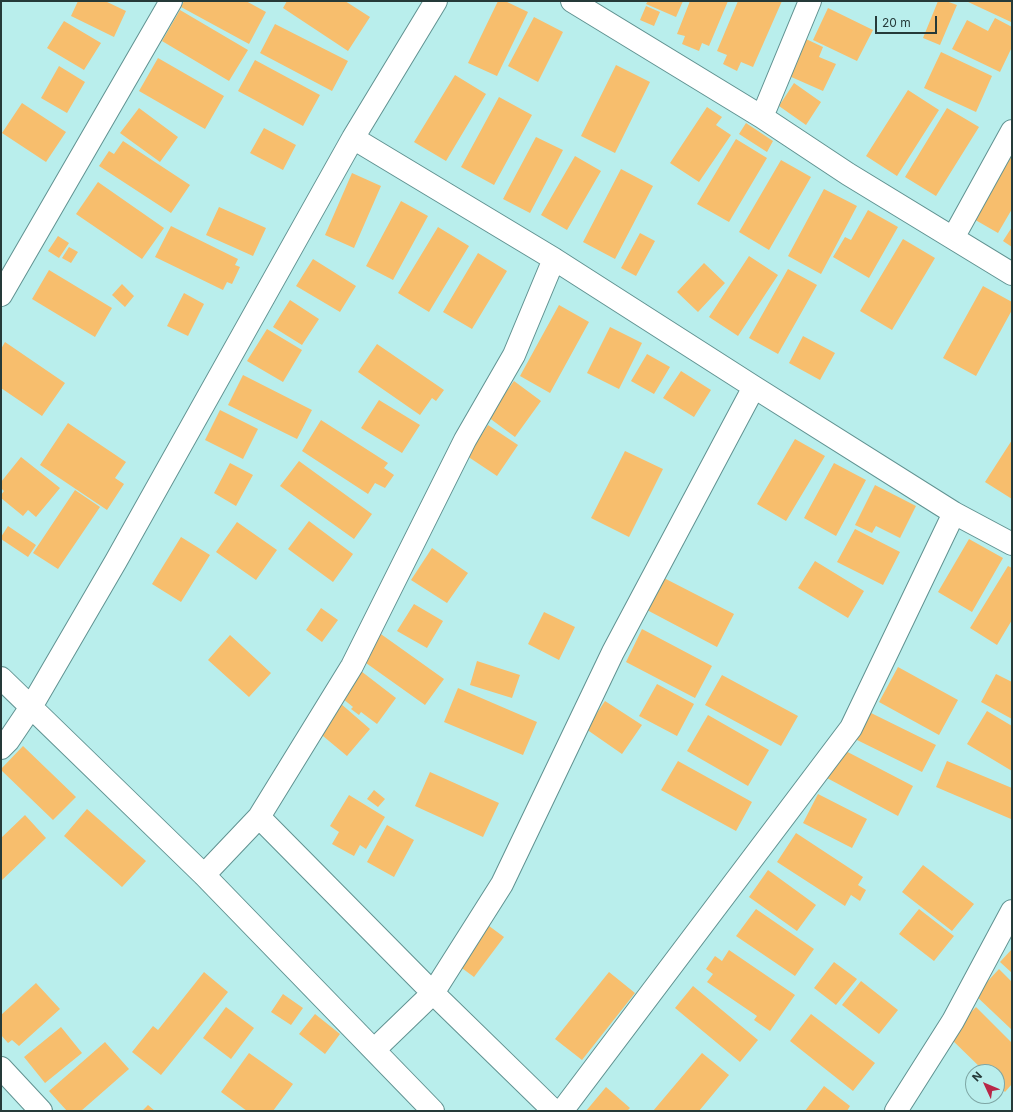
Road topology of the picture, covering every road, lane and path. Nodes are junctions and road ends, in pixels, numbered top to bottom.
1 (171, 1) edge
2 (436, 1) edge
3 (572, 1) edge
4 (810, 1) edge
5 (762, 117) junction
6 (1012, 131) edge
7 (353, 138) junction
8 (953, 238) junction
9 (554, 259) junction
10 (1012, 274) edge
11 (1, 295) edge
12 (754, 387) junction
13 (954, 513) junction
14 (1012, 544) edge
15 (1, 678) edge
16 (31, 707) junction
17 (1, 748) edge
18 (259, 817) junction
19 (204, 875) junction
20 (1012, 911) edge
21 (433, 992) junction
22 (374, 1050) junction
23 (1, 1068) edge
24 (41, 1111) edge
25 (433, 1111) edge
26 (554, 1111) edge
27 (562, 1111) edge
28 (896, 1111) edge

1 - 11 street
2 - 7 street
3 - 5 street
4 - 5 street
5 - 8 street
6 - 8 street
7 - 9 street
7 - 16 street
8 - 10 street
9 - 12 street
9 - 18 street
12 - 13 street
12 - 21 street
13 - 14 street
13 - 27 street
15 - 16 street
16 - 17 street
16 - 19 street
18 - 19 street
18 - 21 street
19 - 22 street
20 - 28 street
21 - 22 street
21 - 26 street
22 - 25 street
23 - 24 street

